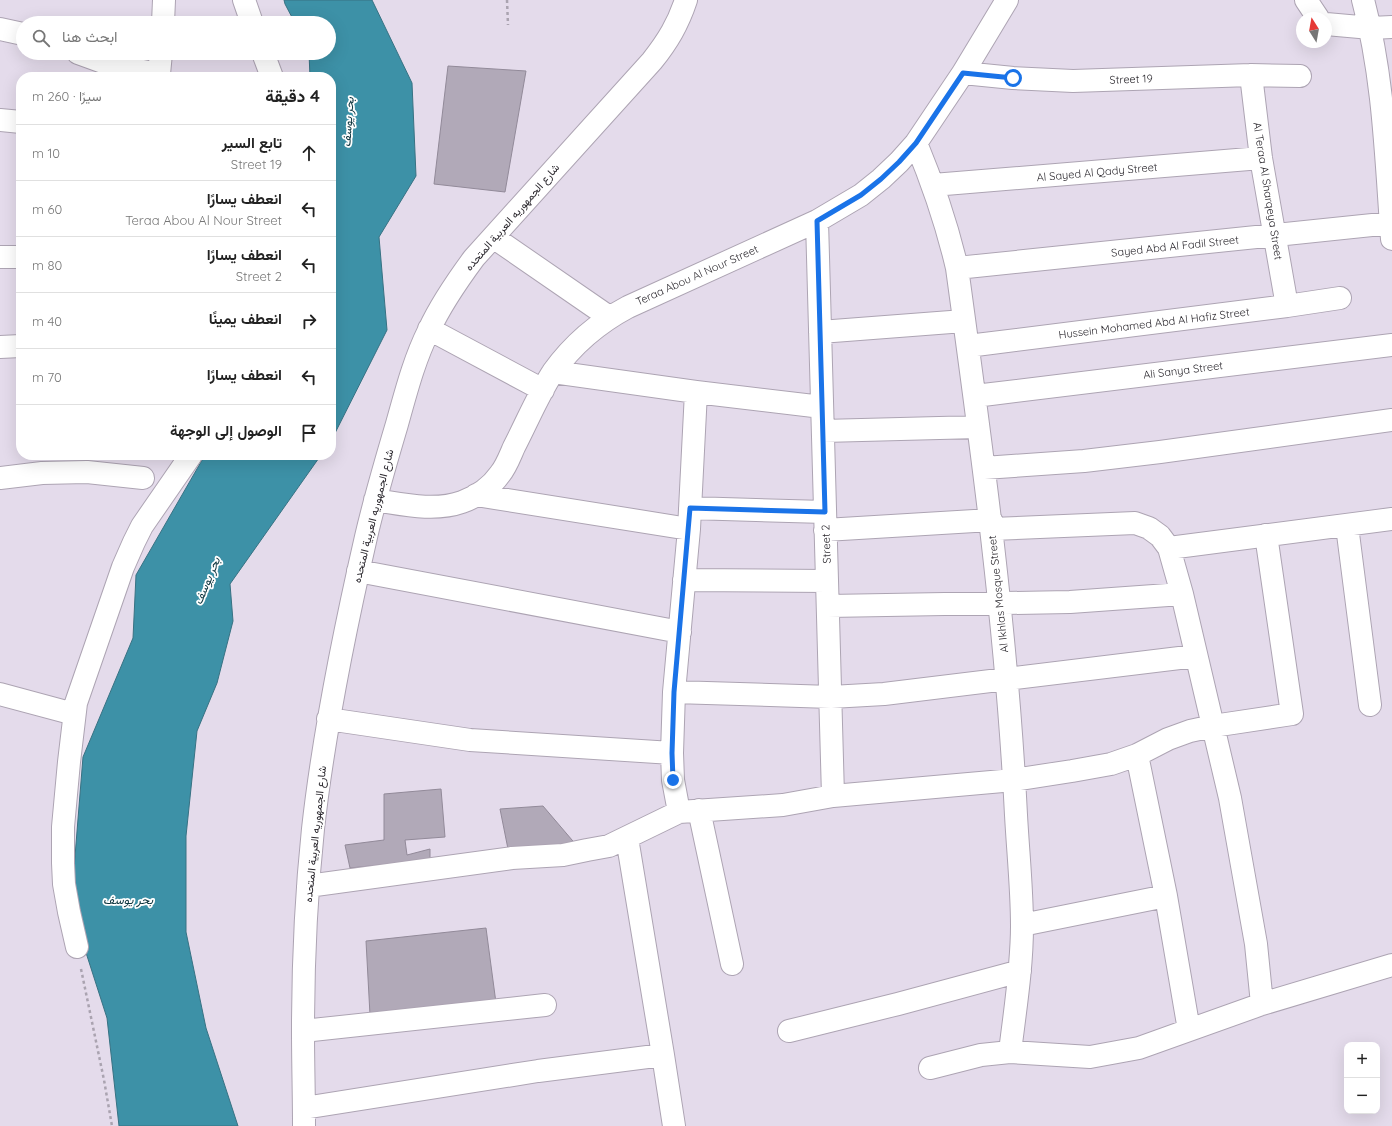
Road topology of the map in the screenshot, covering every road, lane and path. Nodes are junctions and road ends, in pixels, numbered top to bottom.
1 (164, 0) edge
2 (244, 0) edge
3 (507, 0) edge
4 (686, 0) edge
5 (1007, 0) edge
6 (1306, 0) edge
7 (1363, 0) edge
8 (1314, 12) edge
9 (163, 16) edge
10 (250, 16) edge
11 (508, 25) dead end
12 (1332, 25) edge
13 (1392, 27) edge
14 (1370, 28) junction
15 (0, 29) edge
16 (16, 32) edge
17 (90, 60) edge
18 (163, 60) edge
19 (266, 60) edge
20 (110, 71) edge
21 (121, 72) edge
22 (166, 72) edge
23 (270, 72) edge
24 (963, 73) junction
25 (1251, 76) junction
26 (1300, 76) dead end
27 (0, 120) edge
28 (16, 122) edge
29 (1388, 130) edge
30 (916, 143) junction
31 (1261, 158) junction
32 (933, 185) junction
33 (817, 221) junction
34 (1392, 229) edge
35 (1276, 235) junction
36 (493, 236) junction
37 (16, 256) edge
38 (0, 257) edge
39 (958, 268) junction
40 (1340, 298) dead end
41 (1287, 306) junction
42 (609, 317) junction
43 (964, 322) junction
44 (429, 329) junction
45 (820, 332) junction
46 (1392, 345) edge
47 (16, 346) edge
48 (968, 346) junction
49 (0, 347) edge
50 (548, 381) junction
51 (696, 392) junction
52 (975, 396) junction
53 (822, 407) junction
54 (1392, 420) edge
55 (978, 427) junction
56 (823, 431) junction
57 (188, 460) edge
58 (984, 468) junction
59 (0, 478) edge
60 (143, 478) dead end
61 (476, 495) junction
62 (374, 500) junction
63 (689, 518) junction
64 (1392, 520) edge
65 (825, 521) junction
66 (991, 525) junction
67 (1347, 526) junction
68 (1266, 535) junction
69 (1169, 548) junction
70 (358, 571) junction
71 (684, 580) junction
72 (827, 581) junction
73 (1182, 594) junction
74 (1000, 603) junction
75 (828, 606) junction
76 (680, 632) junction
77 (1196, 656) junction
78 (1007, 679) junction
79 (674, 692) junction
80 (0, 694) edge
81 (831, 697) junction
82 (1370, 705) dead end
83 (74, 714) junction
84 (328, 719) junction
85 (1212, 726) junction
86 (672, 753) junction
87 (1137, 755) junction
88 (1014, 780) junction
89 (833, 796) junction
90 (689, 811) junction
91 (627, 838) junction
92 (308, 886) junction
93 (1166, 896) junction
94 (1022, 925) junction
95 (77, 947) joint
96 (732, 964) dead end
97 (1392, 966) edge
98 (1020, 971) junction
99 (1262, 1004) junction
100 (545, 1005) dead end
101 (303, 1030) junction
102 (1189, 1030) junction
103 (789, 1031) dead end
104 (1010, 1052) junction
105 (663, 1054) junction
106 (930, 1068) dead end
107 (304, 1117) edge
108 (112, 1126) edge
109 (674, 1126) edge

1 - 9 street
2 - 10 street
3 - 11 path
4 - 36 street, شارع الجمهوريه العربية المتحده
5 - 24 street, Teraa Abou Al Nour Street
6 - 8 street
7 - 14 street
12 - 14 street
13 - 14 street
14 - 29 street
15 - 16 street
17 - 20 street
18 - 22 street
19 - 23 street
20 - 21 street
24 - 25 street, Street 19
24 - 30 street, Teraa Abou Al Nour Street
25 - 26 street, Street 19
25 - 31 street, Al Teraa Al Sharqeya Street
27 - 28 street
29 - 34 street
30 - 32 street, Al Ikhlas Mosque Street
30 - 33 street, Teraa Abou Al Nour Street
31 - 32 street, Al Sayed Al Qady Street
31 - 35 street, Al Teraa Al Sharqeya Street
32 - 39 street, Al Ikhlas Mosque Street
33 - 42 street, Teraa Abou Al Nour Street
33 - 45 street, Street 2
34 - 35 street, Sayed Abd Al Fadil Street
35 - 39 street, Sayed Abd Al Fadil Street
35 - 41 street, Al Teraa Al Sharqeya Street
36 - 42 street
36 - 44 street, شارع الجمهوريه العربية المتحده
37 - 38 street
39 - 43 street, Al Ikhlas Mosque Street
40 - 41 street, Hussein Mohamed Abd Al Hafiz Street
41 - 48 street, Hussein Mohamed Abd Al Hafiz Street
42 - 50 street, Teraa Abou Al Nour Street
43 - 45 street
43 - 48 street, Al Ikhlas Mosque Street
44 - 50 street
44 - 62 street, شارع الجمهوريه العربية المتحده
45 - 53 street, Street 2
46 - 52 street, Ali Sanya Street
47 - 49 street
48 - 52 street, Al Ikhlas Mosque Street
50 - 51 street
50 - 61 street, Teraa Abou Al Nour Street
51 - 53 street
51 - 63 street
52 - 55 street, Al Ikhlas Mosque Street
53 - 56 street, Street 2
54 - 58 street
55 - 56 street
55 - 58 street, Al Ikhlas Mosque Street
56 - 65 street, Street 2
57 - 83 street
58 - 66 street, Al Ikhlas Mosque Street
59 - 60 street
61 - 62 street, Teraa Abou Al Nour Street
61 - 63 street
62 - 70 street, شارع الجمهوريه العربية المتحده
63 - 65 street
63 - 71 street
64 - 67 street
65 - 66 street
65 - 72 street, Street 2
66 - 69 street
66 - 74 street, Al Ikhlas Mosque Street
67 - 68 street
67 - 82 street
68 - 69 street
68 - 85 street
69 - 73 street
70 - 76 street
70 - 84 street, شارع الجمهوريه العربية المتحده
71 - 72 street
71 - 76 street
72 - 75 street, Street 2
73 - 74 street
73 - 77 street
74 - 75 street
74 - 78 street, Al Ikhlas Mosque Street
75 - 81 street, Street 2
76 - 79 street
77 - 78 street
77 - 85 street
78 - 81 street
78 - 88 street, Al Ikhlas Mosque Street
79 - 81 street
79 - 86 street
80 - 83 street
81 - 89 street, Street 2
83 - 95 street
84 - 86 street
84 - 92 street, شارع الجمهوريه العربية المتحده
85 - 87 street
85 - 99 street
86 - 90 street
87 - 88 street
87 - 93 street
88 - 89 street
88 - 94 street, Al Ikhlas Mosque Street
89 - 90 street
90 - 91 street
90 - 96 street
91 - 92 street
91 - 105 street
92 - 101 street, شارع الجمهوريه العربية المتحده
93 - 94 street
93 - 102 street
94 - 98 street, Al Ikhlas Mosque Street
95 - 108 path
97 - 99 street
98 - 103 street
98 - 104 street, Al Ikhlas Mosque Street
99 - 102 street
100 - 101 street
101 - 107 street, شارع الجمهوريه العربية المتحده
102 - 104 street
104 - 106 street
105 - 107 street
105 - 109 street

